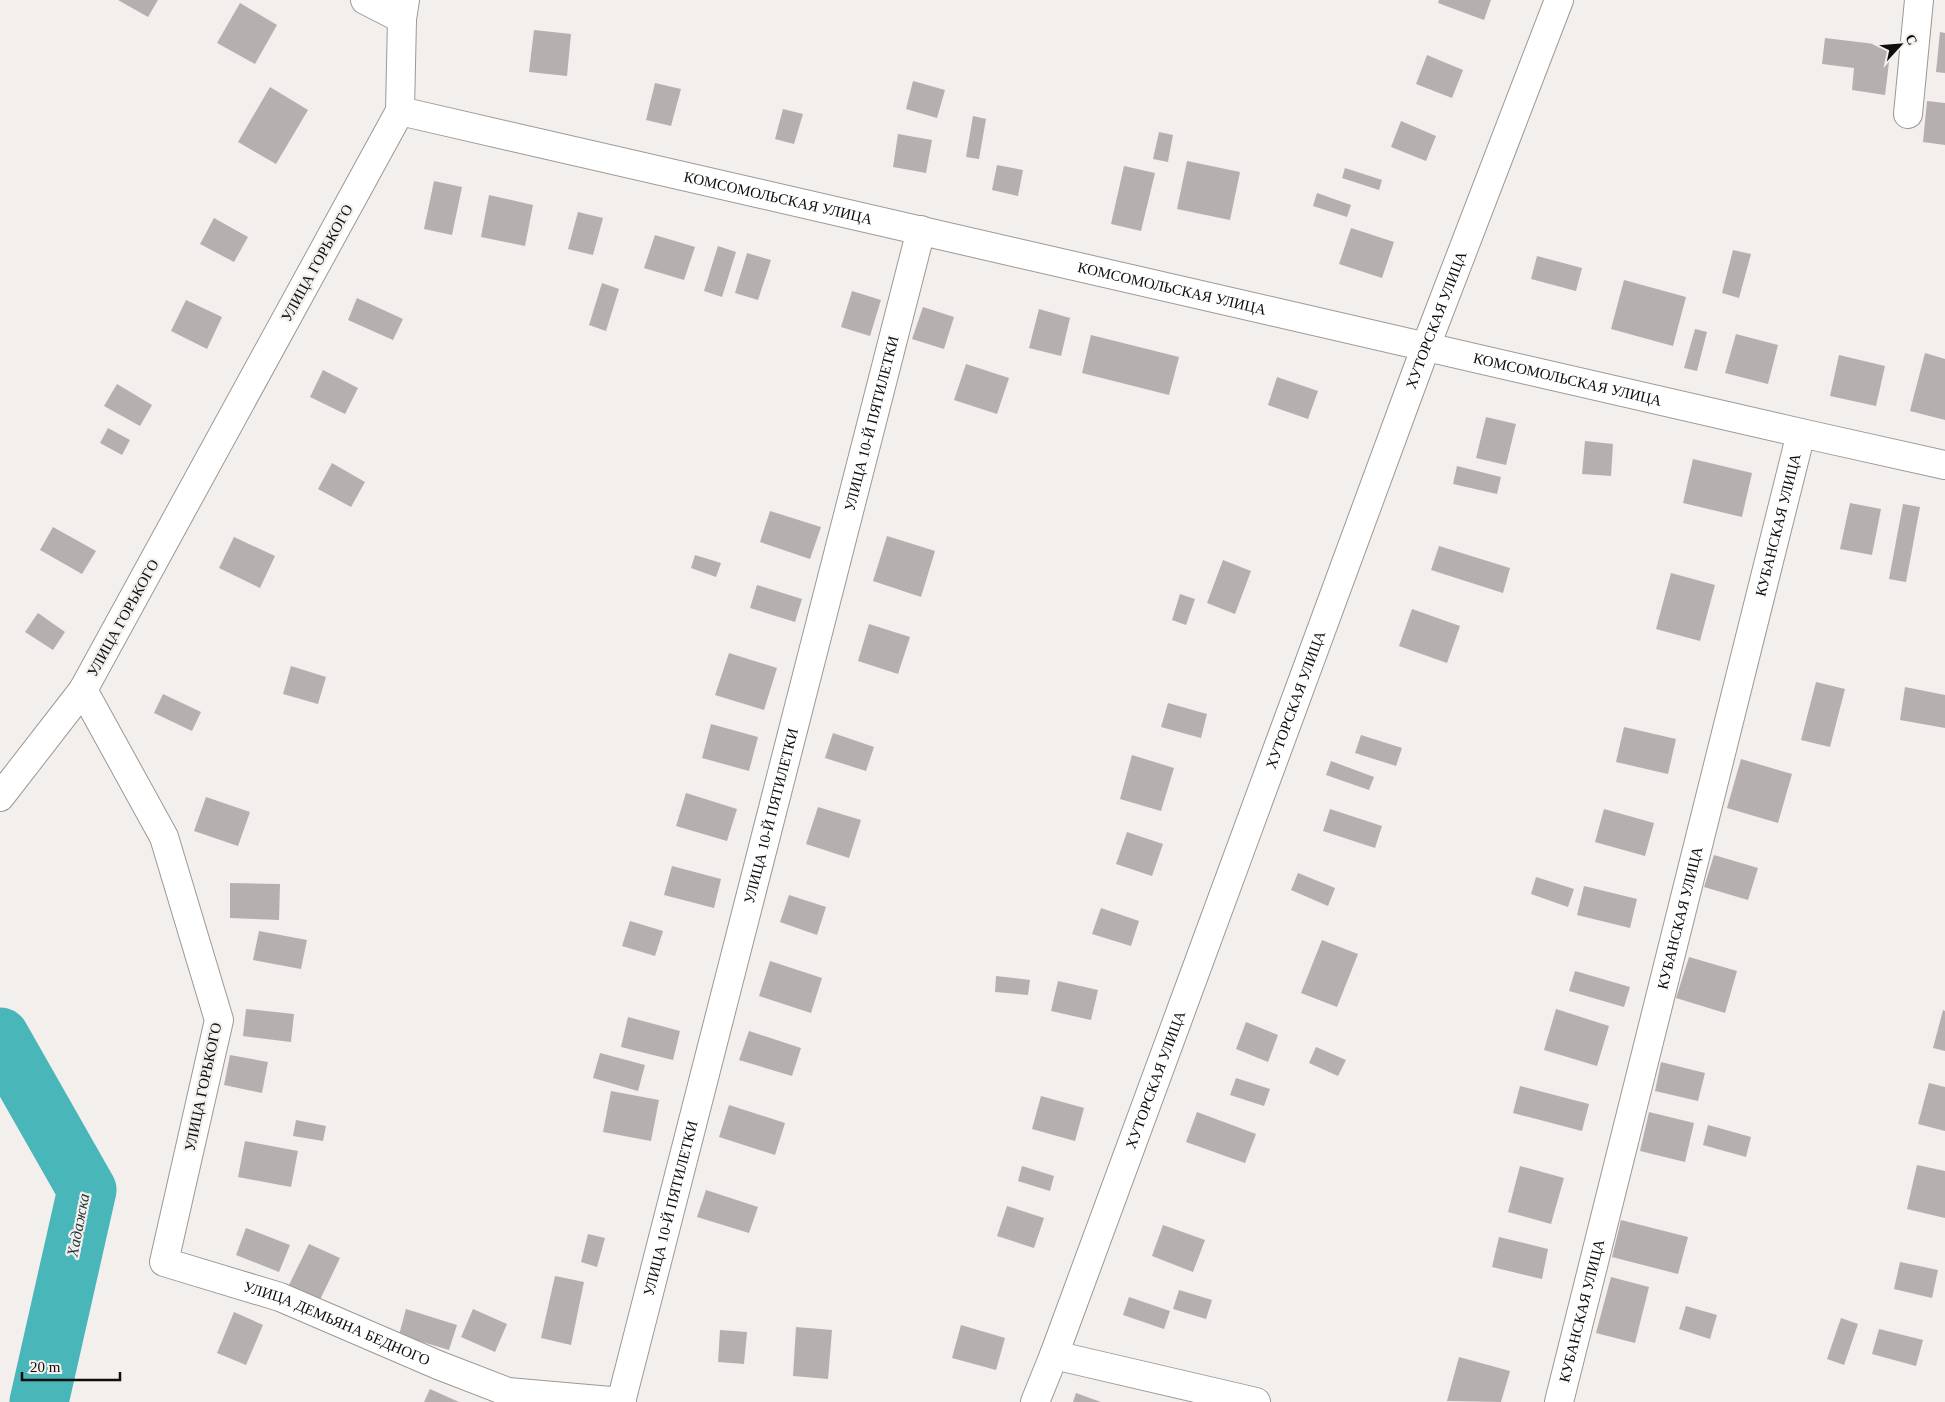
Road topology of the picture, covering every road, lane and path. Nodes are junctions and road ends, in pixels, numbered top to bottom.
1 (365, 0) edge
2 (1559, 0) edge
3 (1919, 0) edge
4 (403, 9) edge
5 (400, 111) junction
6 (1908, 114) dead end
7 (921, 230) junction
8 (1426, 346) junction
9 (1802, 433) junction
10 (1945, 465) edge
11 (83, 690) junction
12 (0, 797) edge
13 (164, 1262) joint
14 (1054, 1355) junction
15 (505, 1397) edge
16 (622, 1402) edge
17 (1035, 1402) edge
18 (1256, 1402) edge
19 (1559, 1402) edge

1 - 4 street
2 - 8 street, ХУТОРСКАЯ УЛИЦА
3 - 6 street
4 - 5 street, УЛИЦА ГОРЬКОГО
5 - 7 street, КОМСОМОЛЬСКАЯ УЛИЦА
5 - 11 street, УЛИЦА ГОРЬКОГО
7 - 8 street, КОМСОМОЛЬСКАЯ УЛИЦА
7 - 16 street, УЛИЦА 10-Й ПЯТИЛЕТКИ
8 - 9 street, КОМСОМОЛЬСКАЯ УЛИЦА
8 - 14 street, ХУТОРСКАЯ УЛИЦА
9 - 10 street, КОМСОМОЛЬСКАЯ УЛИЦА
9 - 19 street, КУБАНСКАЯ УЛИЦА
11 - 12 street
11 - 13 street, УЛИЦА ГОРЬКОГО
13 - 15 street, УЛИЦА ДЕМЬЯНА БЕДНОГО
14 - 17 street, ХУТОРСКАЯ УЛИЦА
14 - 18 street
15 - 16 street, УЛИЦА ДЕМЬЯНА БЕДНОГО

